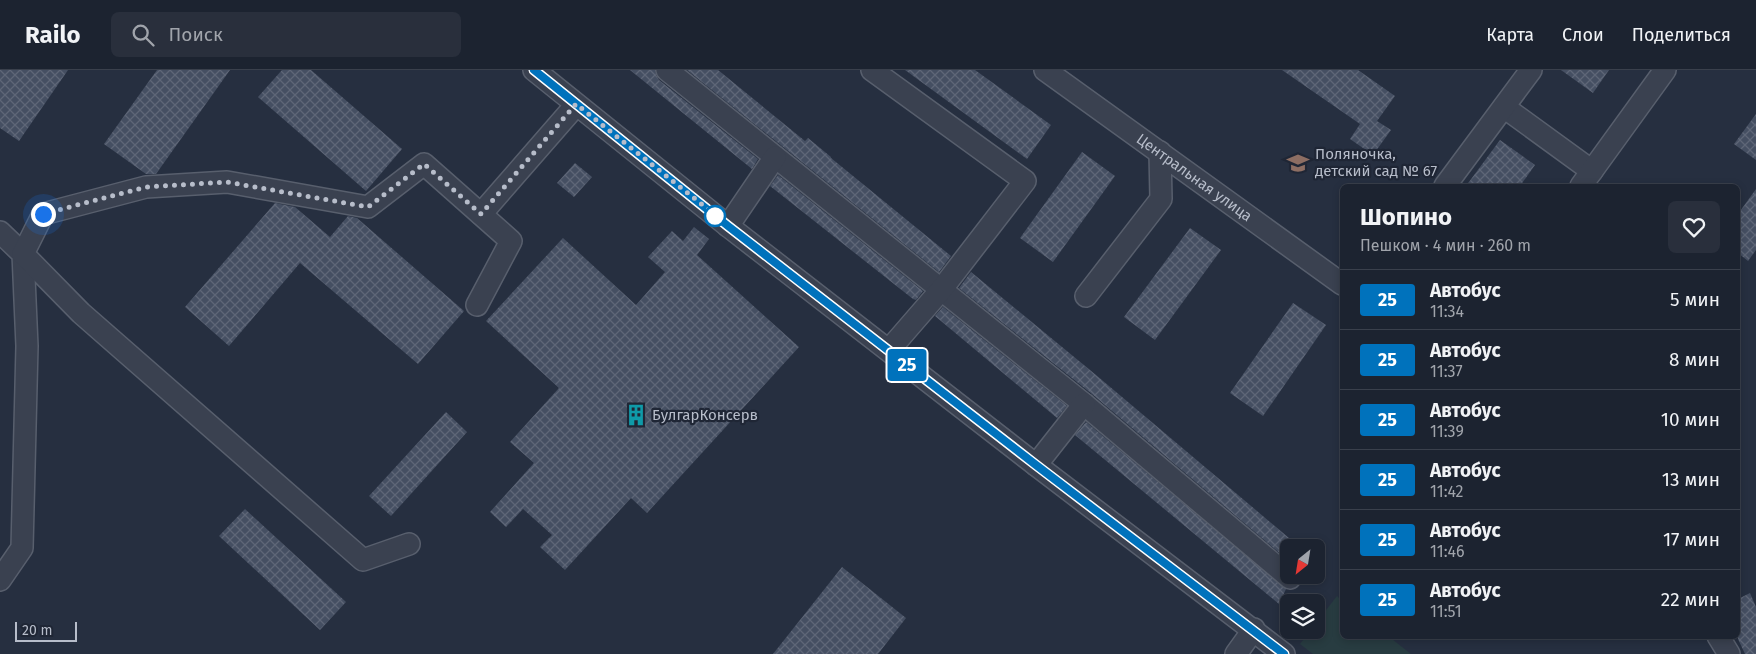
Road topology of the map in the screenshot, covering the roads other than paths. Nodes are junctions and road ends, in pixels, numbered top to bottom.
1 (534, 70) edge
2 (668, 70) edge
3 (872, 70) edge
4 (1045, 70) edge
5 (1531, 70) edge
6 (1665, 70) edge
7 (576, 104) junction
8 (1504, 107) junction
9 (1160, 152) junction
10 (775, 157) junction
11 (1587, 178) edge
12 (1446, 184) edge
13 (481, 214) junction
14 (728, 226) junction
15 (0, 232) edge
16 (23, 254) junction
17 (1340, 278) edge
18 (941, 290) junction
19 (1086, 296) dead end
20 (477, 305) dead end
21 (889, 350) junction
22 (1084, 404) junction
23 (1036, 465) junction
24 (409, 544) dead end
25 (1280, 570) edge
26 (0, 580) edge
27 (1254, 629) junction
28 (1720, 639) edge
29 (1236, 654) edge
30 (1284, 654) edge
31 (1729, 654) edge

1 - 7 street
2 - 10 street
3 - 18 street
4 - 9 street, Центральная улица
5 - 8 street
6 - 11 street
7 - 13 street
7 - 14 street
8 - 11 street
8 - 12 street
9 - 17 street, Центральная улица
9 - 19 street
10 - 14 street
10 - 18 street
13 - 16 street
13 - 20 street
14 - 21 street
15 - 16 street
16 - 24 street
16 - 26 street
18 - 21 street
18 - 22 street
21 - 23 street
22 - 23 street
22 - 25 street
23 - 27 street
27 - 29 street
27 - 30 street
28 - 31 street

